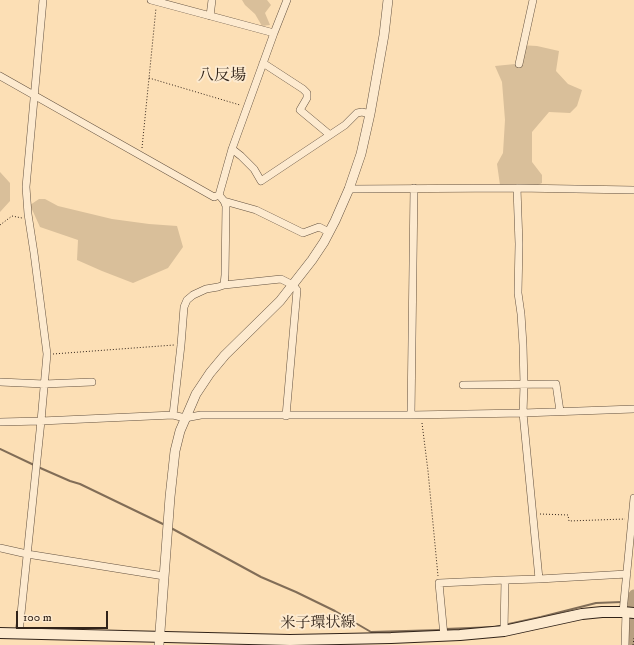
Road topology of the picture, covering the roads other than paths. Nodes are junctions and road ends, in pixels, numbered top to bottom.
1 (43, 0) edge
2 (212, 0) edge
3 (287, 0) edge
4 (388, 0) edge
5 (533, 0) edge
6 (154, 1) edge
7 (210, 16) junction
8 (274, 33) junction
9 (263, 63) junction
10 (519, 64) dead end
11 (0, 76) edge
12 (34, 96) junction
13 (370, 114) junction
14 (330, 135) junction
15 (232, 150) junction
16 (414, 188) junction
17 (517, 188) junction
18 (350, 189) junction
19 (634, 190) edge
20 (219, 195) junction
21 (224, 202) junction
22 (329, 232) junction
23 (224, 285) junction
24 (293, 285) junction
25 (0, 382) edge
26 (92, 382) dead end
27 (44, 384) junction
28 (463, 385) dead end
29 (524, 385) junction
30 (634, 409) edge
31 (560, 411) junction
32 (523, 413) junction
33 (173, 415) junction
34 (411, 415) junction
35 (286, 416) junction
36 (185, 418) junction
37 (41, 421) junction
38 (0, 422) edge
39 (634, 498) edge
40 (0, 548) edge
41 (27, 554) junction
42 (627, 574) junction
43 (164, 576) junction
44 (539, 579) junction
45 (505, 580) junction
46 (628, 612) edge
47 (504, 631) junction
48 (0, 633) edge
49 (19, 633) junction
50 (444, 636) junction
51 (159, 641) edge
52 (392, 642) edge
53 (291, 643) edge
54 (625, 645) edge

1 - 12 street
2 - 7 street
3 - 8 street
4 - 13 street
5 - 10 street
6 - 7 street
7 - 8 street
8 - 9 street
9 - 14 street
9 - 15 street
11 - 12 street
12 - 20 street
12 - 27 street
13 - 14 street
13 - 18 street
14 - 15 street
15 - 20 street
16 - 17 street
16 - 18 street
16 - 34 street
17 - 19 street
17 - 29 street
18 - 22 street
20 - 21 street
21 - 22 street
21 - 23 street
22 - 24 street
23 - 24 street
23 - 33 street
24 - 35 street
24 - 36 street
25 - 27 street
26 - 27 street
27 - 37 street
28 - 29 street
29 - 31 street
29 - 32 street
30 - 31 street
31 - 32 street
32 - 34 street
32 - 44 street
33 - 36 street
33 - 37 street
34 - 35 street
35 - 36 street
36 - 43 street
37 - 38 street
37 - 41 street
39 - 42 street
40 - 41 street
41 - 43 street
41 - 49 street
42 - 44 street
42 - 46 street
43 - 51 street
44 - 45 street
45 - 47 street
45 - 50 street
46 - 47 main road, 米子環状線
46 - 54 street
47 - 50 main road, 米子環状線
48 - 49 main road, 米子環状線
49 - 51 main road, 米子環状線
50 - 52 main road, 米子環状線
51 - 53 main road, 米子環状線
52 - 53 main road, 米子環状線

